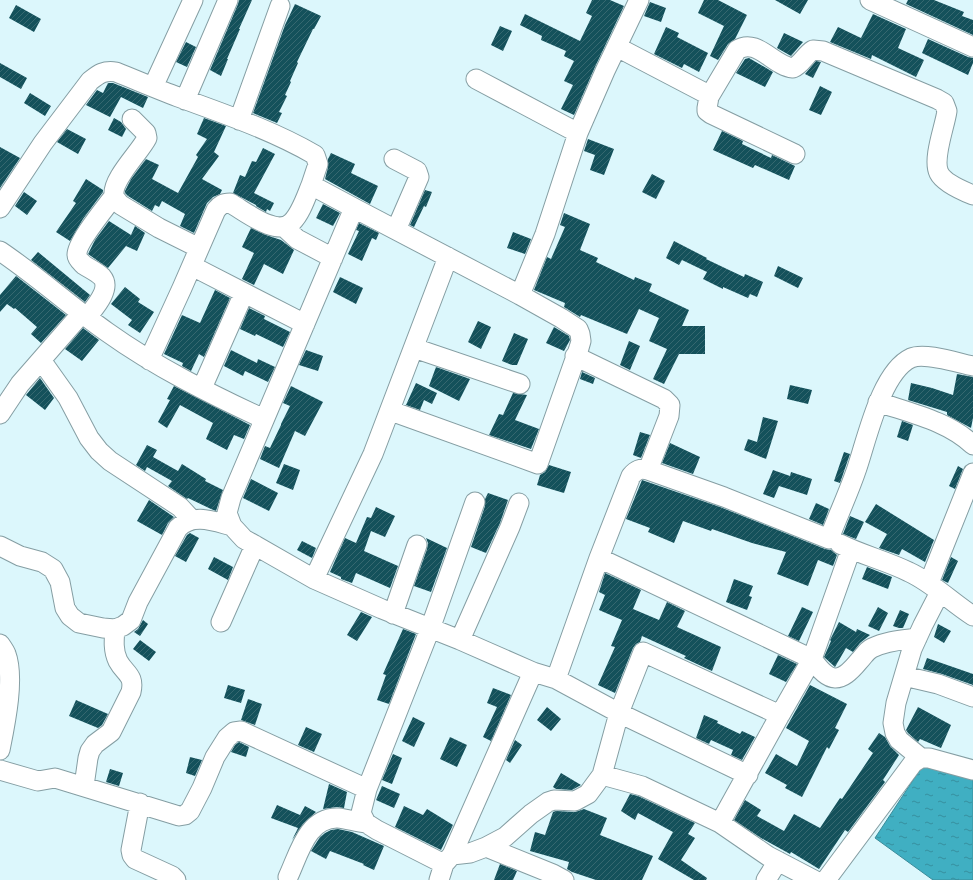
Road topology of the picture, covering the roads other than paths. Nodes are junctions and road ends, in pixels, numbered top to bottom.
1 (192, 0) edge
2 (228, 0) edge
3 (870, 0) edge
4 (634, 1) edge
5 (280, 6) dead end
6 (617, 47) junction
7 (973, 47) edge
8 (476, 79) dead end
9 (153, 87) junction
10 (709, 97) junction
11 (185, 100) junction
12 (132, 119) dead end
13 (239, 120) junction
14 (578, 133) junction
15 (795, 154) dead end
16 (394, 160) dead end
17 (311, 185) junction
18 (973, 194) edge
19 (114, 196) junction
20 (0, 208) edge
21 (354, 208) junction
22 (284, 227) junction
23 (396, 230) junction
24 (199, 248) junction
25 (0, 251) edge
26 (448, 257) junction
27 (332, 258) junction
28 (192, 266) junction
29 (244, 293) junction
30 (520, 295) junction
31 (84, 315) junction
32 (305, 324) junction
33 (414, 348) junction
34 (575, 356) junction
35 (41, 360) junction
36 (149, 360) junction
37 (973, 366) edge
38 (520, 384) dead end
39 (202, 388) junction
40 (878, 402) junction
41 (391, 411) junction
42 (0, 414) edge
43 (264, 419) junction
44 (973, 445) edge
45 (648, 470) junction
46 (973, 473) edge
47 (475, 502) dead end
48 (519, 503) dead end
49 (192, 520) junction
50 (232, 526) junction
51 (829, 538) junction
52 (255, 545) junction
53 (417, 545) dead end
54 (0, 546) edge
55 (851, 549) junction
56 (599, 558) junction
57 (314, 579) junction
58 (935, 587) junction
59 (393, 614) junction
60 (973, 616) edge
61 (221, 622) dead end
62 (115, 629) junction
63 (430, 629) junction
64 (917, 638) junction
65 (460, 640) junction
66 (0, 644) edge
67 (812, 659) junction
68 (533, 672) junction
69 (904, 676) junction
70 (556, 679) junction
71 (973, 697) edge
72 (619, 713) junction
73 (780, 715) junction
74 (0, 750) edge
75 (921, 758) junction
76 (0, 770) edge
77 (973, 770) edge
78 (602, 775) junction
79 (748, 775) junction
80 (84, 786) junction
81 (367, 789) junction
82 (140, 803) junction
83 (366, 823) junction
84 (720, 823) junction
85 (486, 847) junction
86 (778, 861) junction
87 (445, 866) edge
88 (288, 877) dead end
89 (176, 880) edge
90 (564, 880) edge
91 (766, 880) edge
92 (814, 880) edge
93 (826, 880) edge

1 - 9 street
2 - 11 street
3 - 7 street
4 - 6 street
5 - 13 street
6 - 10 street
6 - 14 street
8 - 14 street
9 - 11 street
9 - 20 street
10 - 15 street
10 - 18 street
11 - 13 street
12 - 19 street
13 - 17 street
14 - 30 street
16 - 23 street
17 - 21 street
17 - 22 street
19 - 24 street
19 - 31 street
21 - 23 street
21 - 27 street
22 - 24 street
22 - 27 street
23 - 26 street
24 - 28 street
25 - 31 street
26 - 30 street
26 - 33 street
27 - 32 street
28 - 29 street
28 - 36 street
29 - 32 street
29 - 39 street
30 - 34 street
31 - 35 street
31 - 36 street
32 - 43 street
33 - 38 street
33 - 41 street
34 - 41 street
34 - 45 street
35 - 42 street
35 - 49 street
36 - 39 street
37 - 40 street
39 - 43 street
40 - 44 street
40 - 51 street
41 - 57 street
43 - 50 street
45 - 51 street
45 - 56 street
46 - 58 street
47 - 63 street
48 - 65 street
49 - 50 street
49 - 62 street
50 - 52 street
51 - 55 street
52 - 57 street
52 - 61 street
53 - 59 street
54 - 62 street
55 - 58 street
55 - 67 street
56 - 67 street
56 - 70 street
57 - 59 street
58 - 60 street
58 - 64 street
59 - 63 street
62 - 80 street
63 - 65 street
63 - 81 street
64 - 67 street
64 - 69 street
65 - 68 street
66 - 74 street
67 - 73 street
68 - 70 street
68 - 87 street
69 - 71 street
69 - 75 street
70 - 72 street
72 - 73 street
72 - 78 street
72 - 79 street
73 - 79 street
75 - 77 street
75 - 93 street
76 - 80 street
78 - 84 street
78 - 85 street
79 - 84 street
80 - 82 street
81 - 82 street
81 - 83 street
82 - 89 street
83 - 87 street
83 - 88 street
84 - 86 street
85 - 87 street
85 - 90 street
86 - 91 street
86 - 92 street

